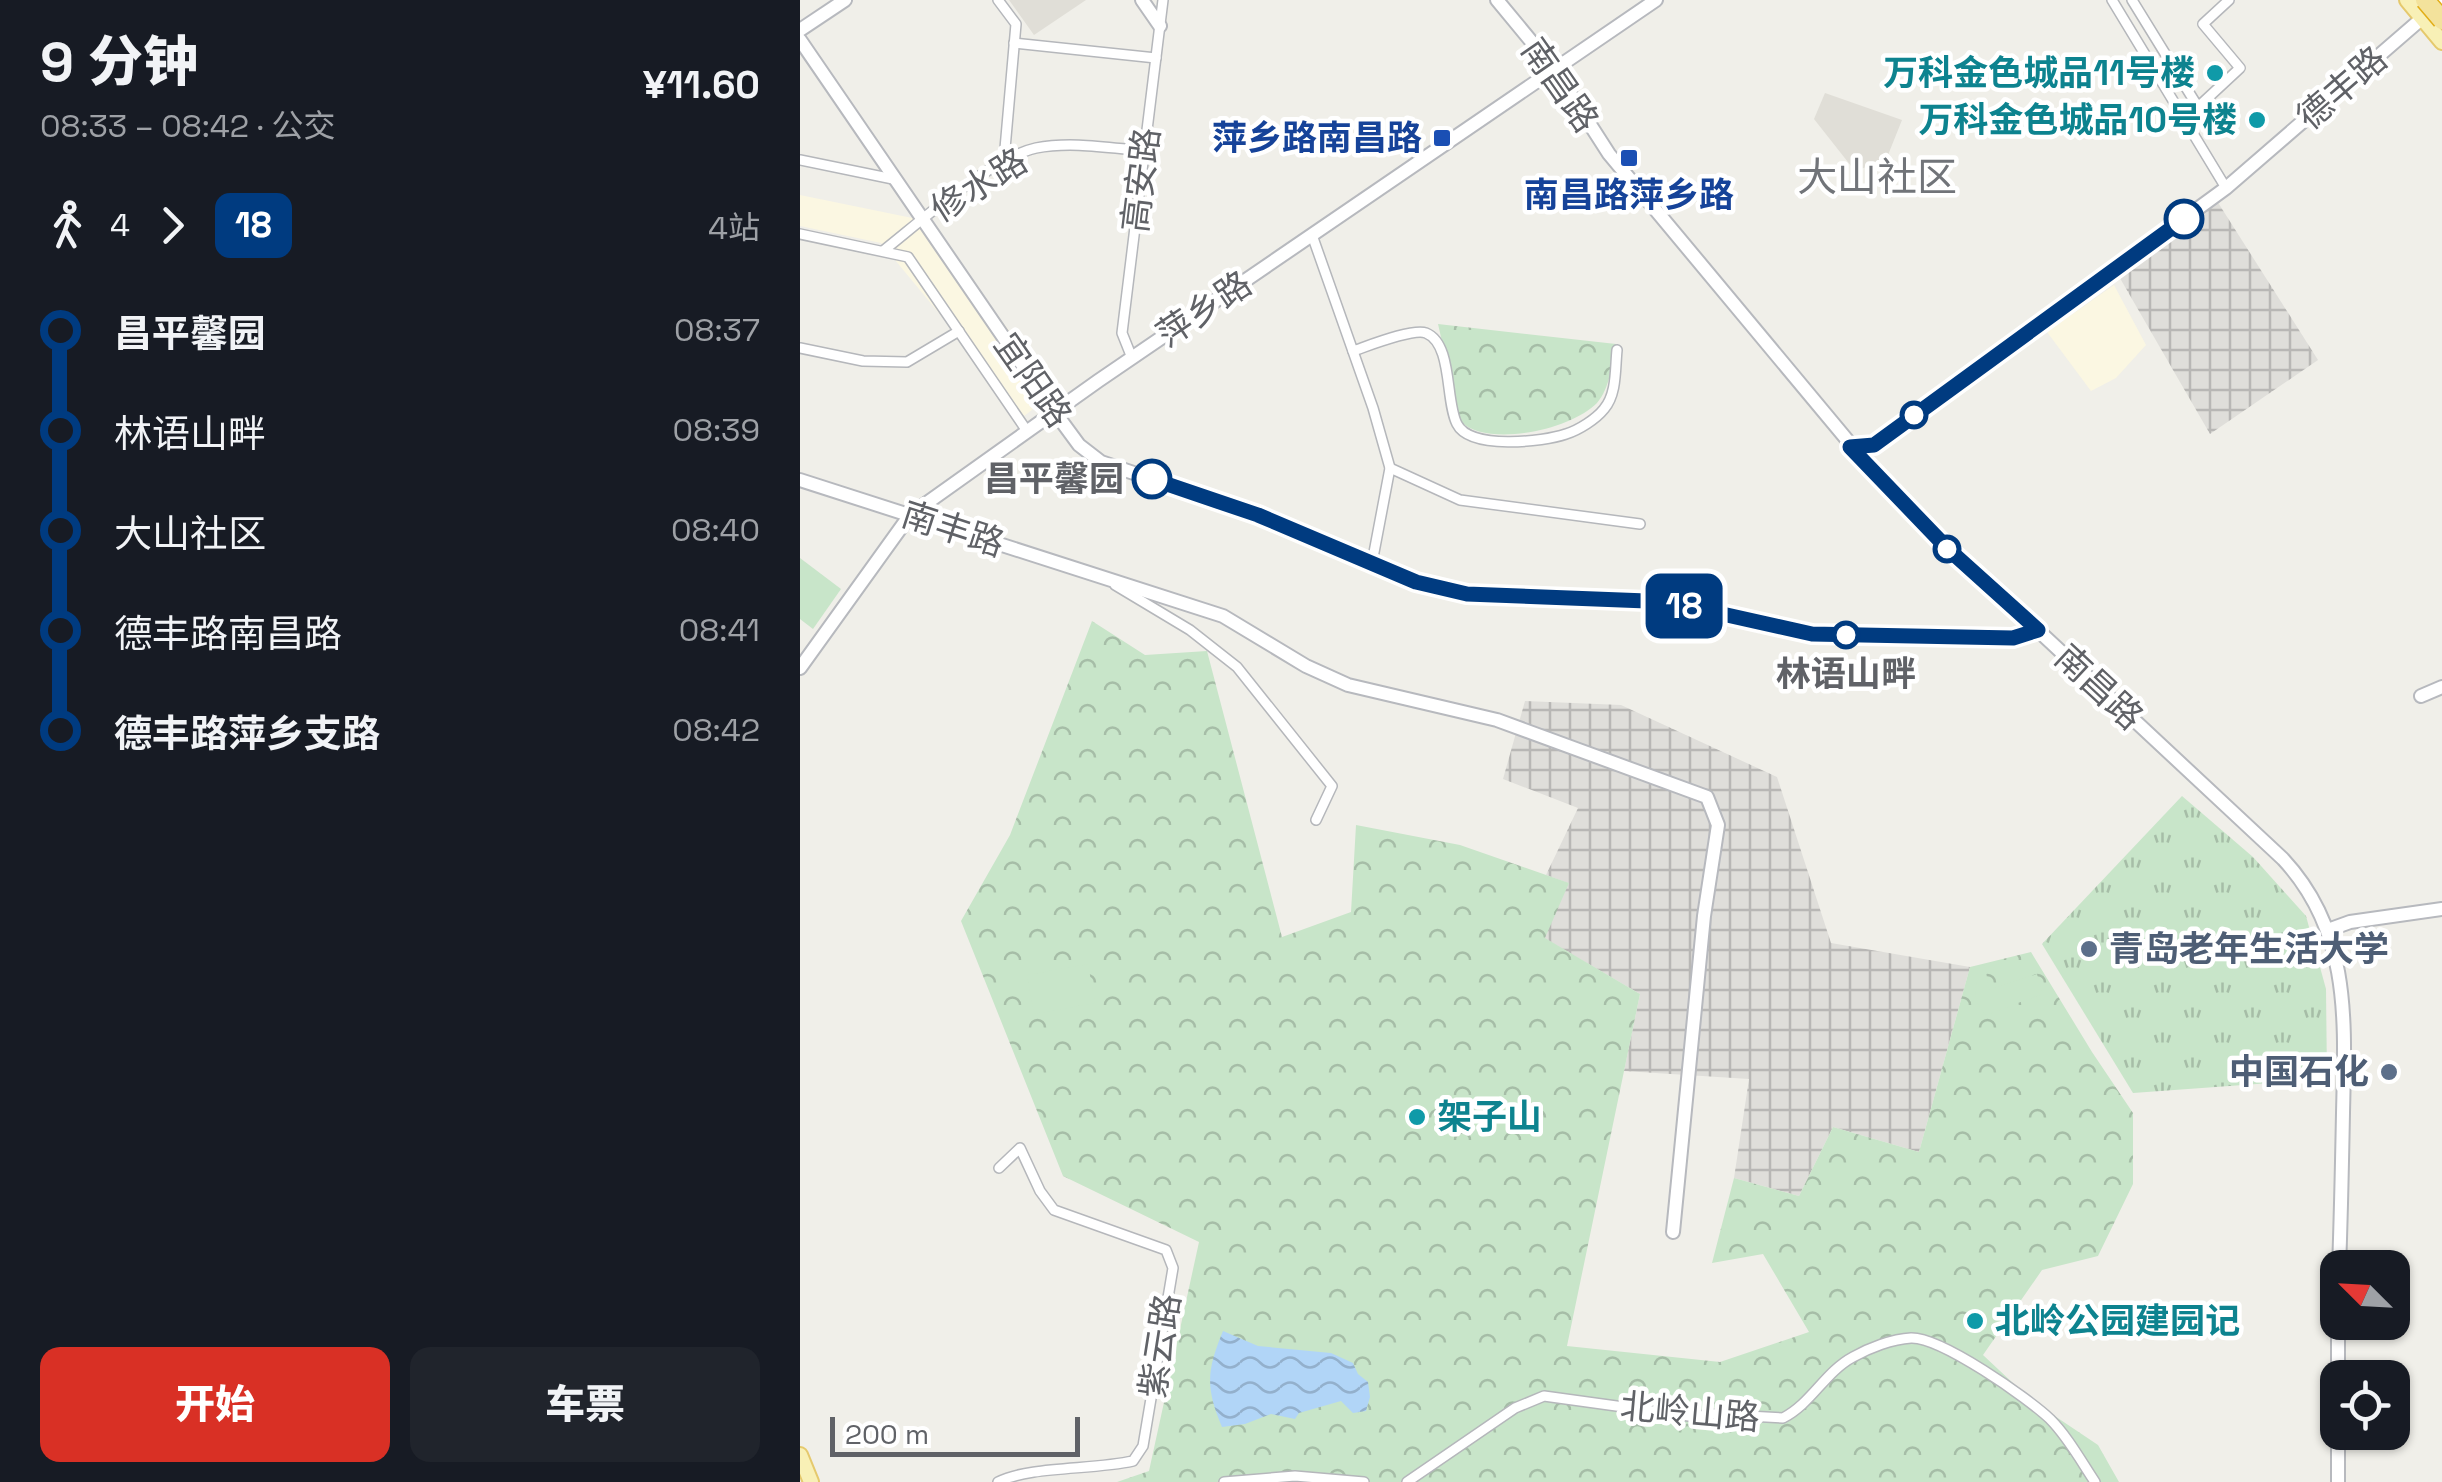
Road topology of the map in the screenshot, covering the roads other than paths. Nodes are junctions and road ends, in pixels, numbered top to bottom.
1 (845, 0) edge
2 (998, 0) edge
3 (1142, 0) edge
4 (1163, 0) edge
5 (1496, 0) edge
6 (1656, 0) edge
7 (2132, 0) edge
8 (2229, 0) edge
9 (2408, 0) edge
10 (2442, 0) edge
11 (2115, 1) edge
12 (2430, 13) edge
13 (1160, 26) junction
14 (800, 30) edge
15 (800, 40) edge
16 (2442, 42) edge
17 (1014, 44) junction
18 (1156, 58) junction
19 (1555, 70) junction
20 (1144, 151) junction
21 (800, 160) edge
22 (1004, 160) junction
23 (894, 179) junction
24 (2226, 188) junction
25 (922, 220) junction
26 (800, 234) edge
27 (1312, 235) junction
28 (883, 252) junction
29 (960, 331) junction
30 (800, 348) edge
31 (1617, 350) dead end
32 (1353, 351) junction
33 (1132, 358) junction
34 (1054, 412) junction
35 (1028, 430) junction
36 (1850, 447) junction
37 (1390, 468) junction
38 (800, 480) edge
39 (910, 515) junction
40 (1640, 524) dead end
41 (1372, 563) junction
42 (1106, 580) junction
43 (2038, 630) junction
44 (800, 668) edge
45 (2442, 687) edge
46 (2421, 696) dead end
47 (1316, 820) dead end
48 (2442, 909) edge
49 (2328, 930) junction
50 (999, 1168) dead end
51 (1673, 1232) dead end
52 (2340, 1250) edge
53 (2338, 1450) edge
54 (800, 1455) edge
55 (811, 1482) edge
56 (998, 1482) edge
57 (1224, 1482) edge
58 (1364, 1482) edge
59 (1407, 1482) edge
60 (2095, 1482) edge
61 (2338, 1482) edge

1 - 14 street
2 - 17 street
3 - 13 street
4 - 13 street, 高安路
5 - 19 street, 南昌路
6 - 19 street, 萍乡路
7 - 8 street
9 - 12 main road
10 - 12 street, 德丰路
11 - 24 street
12 - 16 main road
12 - 24 street, 德丰路
13 - 18 street, 高安路
15 - 23 street, 宜阳路
17 - 18 street
17 - 22 street
18 - 20 street, 高安路
19 - 27 street, 萍乡路
19 - 36 street, 南昌路
20 - 22 street, 修水路
20 - 33 street, 高安路
21 - 23 street
22 - 25 street, 修水路
23 - 25 street, 宜阳路
24 - 36 street, 德丰路
25 - 28 street, 修水路
25 - 34 street, 宜阳路
26 - 28 street
27 - 32 street
27 - 33 street, 萍乡路
28 - 29 street
29 - 30 street
29 - 35 street
31 - 32 street
32 - 37 street
33 - 34 street, 萍乡路
34 - 35 street, 萍乡路
34 - 41 street, 宜阳路
35 - 39 street, 萍乡路
36 - 43 street, 南昌路
37 - 40 street
37 - 41 street
38 - 39 street, 南丰路
39 - 42 street, 南丰路
39 - 44 street, 萍乡路
41 - 43 street, 宜阳路
42 - 47 street
42 - 51 street, 南丰路
43 - 49 street, 南昌路
45 - 46 street
48 - 49 street
49 - 52 street, 南昌路
50 - 56 street, 紫云路
53 - 61 street
54 - 55 main road
57 - 58 street
59 - 60 street, 北岭山路

